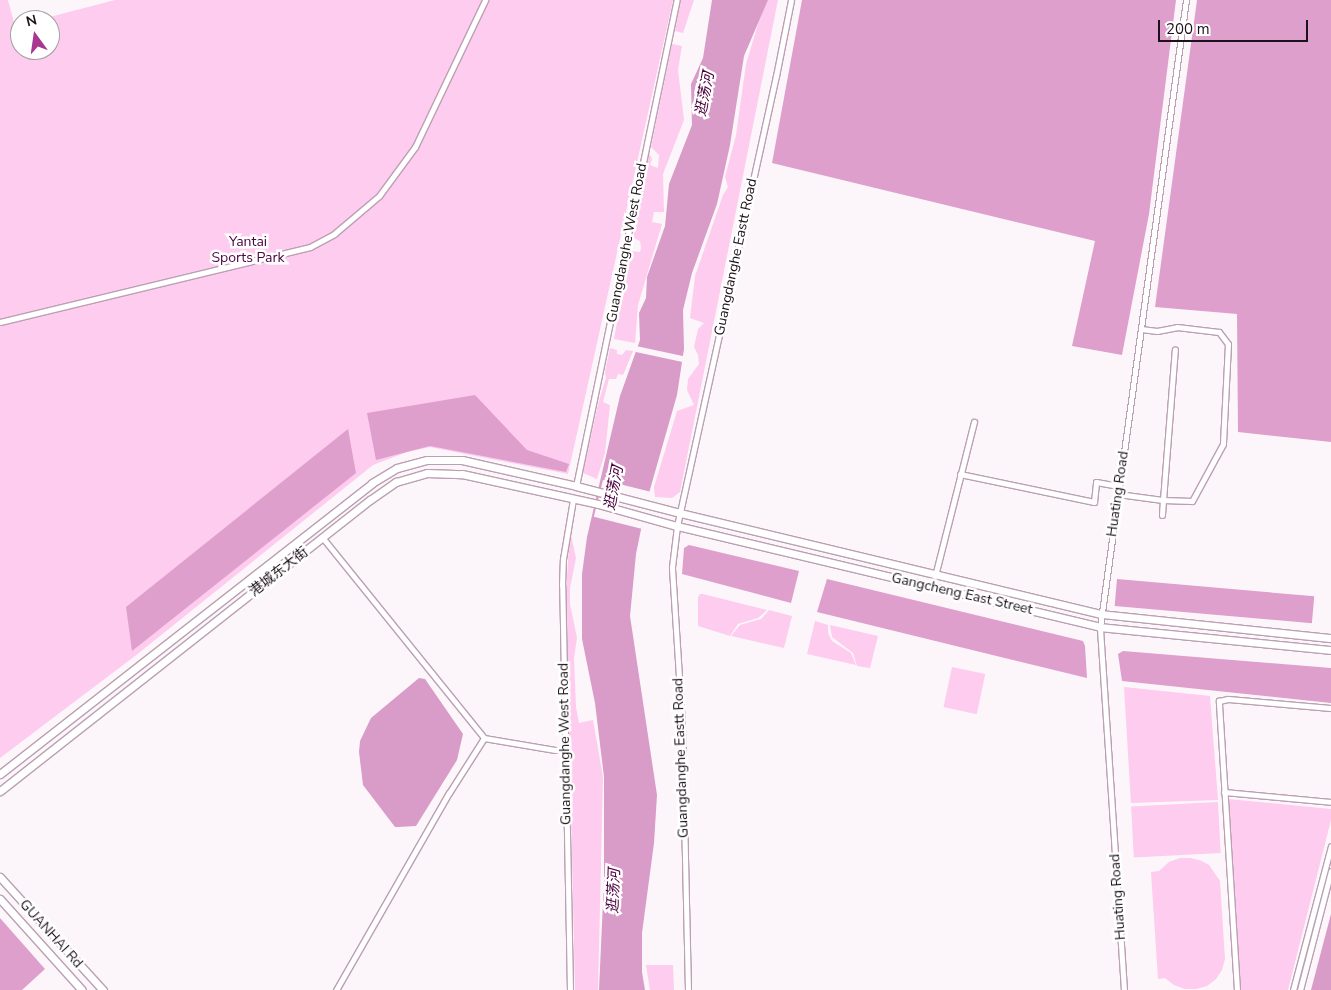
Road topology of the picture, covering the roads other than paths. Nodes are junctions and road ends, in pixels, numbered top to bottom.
1 (485, 0) edge
2 (677, 0) edge
3 (790, 0) edge
4 (1186, 0) edge
5 (0, 322) edge
6 (1141, 329) junction
7 (1175, 349) dead end
8 (974, 422) dead end
9 (960, 474) junction
10 (576, 486) junction
11 (1119, 486) junction
12 (599, 492) joint
13 (1118, 494) junction
14 (573, 499) junction
15 (1163, 500) junction
16 (598, 504) joint
17 (680, 514) junction
18 (1162, 515) dead end
19 (677, 526) junction
20 (322, 537) junction
21 (819, 547) junction
22 (816, 559) junction
23 (935, 576) junction
24 (1102, 614) junction
25 (1100, 627) junction
26 (1331, 638) edge
27 (1331, 650) edge
28 (1331, 708) edge
29 (484, 738) junction
30 (555, 750) dead end
31 (0, 774) edge
32 (0, 791) edge
33 (1224, 792) junction
34 (1331, 802) edge
35 (1331, 846) edge
36 (1331, 871) edge
37 (0, 877) edge
38 (0, 899) edge
39 (82, 990) edge
40 (103, 990) edge
41 (336, 990) edge
42 (570, 990) edge
43 (688, 990) edge
44 (1124, 990) edge
45 (1237, 990) edge
46 (1294, 990) edge
47 (1300, 990) edge

1 - 5 street
2 - 10 street, Guangdanghe West Road
3 - 17 street, Guangdanghe Eastt Road
4 - 6 street, Huating Road
6 - 11 street, Huating Road
6 - 15 street
7 - 15 street
8 - 9 street
9 - 11 street
9 - 23 street
10 - 12 main road, 港城东大街
10 - 31 main road, 港城东大街
11 - 13 street, Huating Road
12 - 17 main road, Gangcheng East Street
13 - 15 street
13 - 24 street, Huating Road
14 - 16 main road, 港城东大街
14 - 20 main road, 港城东大街
14 - 42 street, Guangdanghe West Road
15 - 18 street
16 - 19 main road, Gangcheng East Street
17 - 19 street, Guangdanghe Eastt Road
17 - 21 main road, Gangcheng East Street
19 - 22 main road, Gangcheng East Street
19 - 43 street, Guangdanghe Eastt Road
20 - 29 street
20 - 32 main road, 港城东大街
21 - 22 main road
21 - 23 main road, Gangcheng East Street
22 - 25 main road, Gangcheng East Street
23 - 24 main road, Gangcheng East Street
24 - 25 street, Huating Road
24 - 26 main road, Gangcheng East Street
25 - 27 main road, Gangcheng East Street
25 - 44 street, Huating Road
28 - 33 street
29 - 30 street
29 - 41 street
33 - 34 street
33 - 45 street
35 - 46 street
36 - 47 street
37 - 40 main road, GUANHAI Rd
38 - 39 main road, GUANHAI Rd

